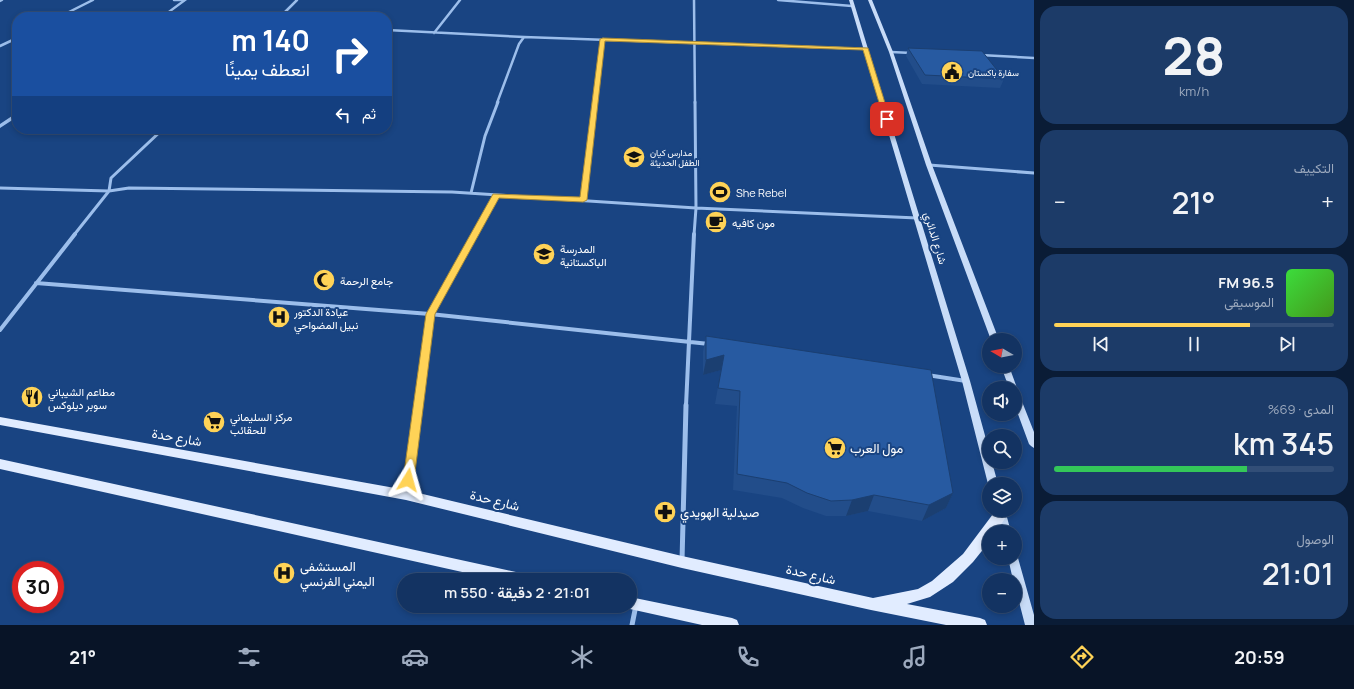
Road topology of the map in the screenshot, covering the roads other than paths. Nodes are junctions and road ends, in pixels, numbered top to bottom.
1 (93, 0) edge
2 (174, 0) edge
3 (184, 0) edge
4 (297, 0) edge
5 (460, 0) edge
6 (694, 0) edge
7 (778, 0) edge
8 (870, 0) edge
9 (851, 3) edge
10 (69, 12) edge
11 (168, 12) edge
12 (285, 12) edge
13 (392, 30) edge
14 (434, 33) junction
15 (524, 37) junction
16 (603, 39) junction
17 (12, 40) edge
18 (693, 42) junction
19 (0, 46) edge
20 (866, 49) junction
21 (891, 52) junction
22 (915, 53) edge
23 (978, 55) edge
24 (1034, 58) edge
25 (12, 118) edge
26 (0, 126) edge
27 (158, 134) edge
28 (929, 165) junction
29 (1034, 173) edge
30 (0, 188) edge
31 (109, 190) junction
32 (471, 193) junction
33 (496, 195) junction
34 (583, 200) junction
35 (696, 208) junction
36 (917, 218) junction
37 (36, 283) junction
38 (430, 314) junction
39 (0, 330) edge
40 (992, 333) edge
41 (688, 341) junction
42 (712, 344) edge
43 (920, 374) edge
44 (966, 381) junction
45 (1022, 412) edge
46 (0, 421) edge
47 (1034, 444) edge
48 (0, 464) edge
49 (991, 477) edge
50 (406, 495) junction
51 (997, 517) edge
52 (682, 562) junction
53 (1015, 565) edge
54 (494, 573) edge
55 (871, 604) junction
56 (637, 605) edge
57 (633, 613) edge
58 (632, 625) edge
59 (732, 625) edge
60 (980, 625) edge
61 (1031, 625) edge

1 - 10 street
2 - 3 street
3 - 11 street
4 - 12 street
5 - 14 street
6 - 18 street
7 - 9 street
8 - 21 main road, شارع الدائري
9 - 20 main road, شارع الدائري
13 - 14 street
14 - 15 street
15 - 16 street
15 - 32 street
16 - 18 street
16 - 34 street
17 - 19 street
18 - 20 street
18 - 35 street
20 - 36 main road, شارع الدائري
21 - 22 street
21 - 28 main road, شارع الدائري
23 - 24 street
25 - 26 street
27 - 31 street
28 - 29 street
28 - 40 main road, شارع الدائري
30 - 31 street
31 - 32 street
31 - 37 street
32 - 33 street
33 - 34 street
33 - 38 street
34 - 35 street
35 - 36 street
35 - 41 street
36 - 44 main road, شارع الدائري
37 - 38 street
37 - 39 street
38 - 41 street
38 - 50 street
41 - 42 street
41 - 52 street
43 - 44 street
44 - 49 main road, شارع الدائري
45 - 47 main road
46 - 50 main road, شارع حدة
48 - 54 main road
50 - 52 main road, شارع حدة
51 - 55 main road
52 - 55 main road, شارع حدة
53 - 61 main road
55 - 60 main road, شارع حدة
56 - 59 main road
57 - 58 street

